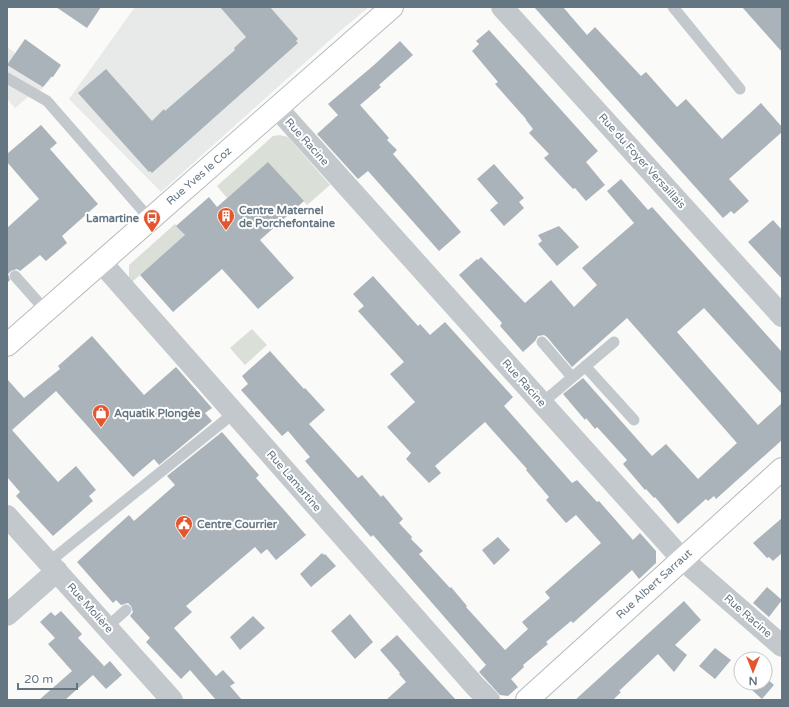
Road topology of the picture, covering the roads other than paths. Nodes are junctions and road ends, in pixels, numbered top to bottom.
1 (392, 7) edge
2 (502, 7) edge
3 (673, 7) edge
4 (7, 78) edge
5 (740, 89) dead end
6 (277, 108) junction
7 (150, 219) junction
8 (101, 262) junction
9 (15, 276) dead end
10 (46, 310) junction
11 (782, 316) edge
12 (542, 342) dead end
13 (614, 342) dead end
14 (7, 345) edge
15 (585, 366) junction
16 (572, 377) junction
17 (542, 403) junction
18 (234, 413) junction
19 (634, 420) dead end
20 (782, 469) edge
21 (7, 516) edge
22 (682, 559) junction
23 (53, 566) junction
24 (126, 610) dead end
25 (7, 616) edge
26 (107, 627) junction
27 (782, 646) edge
28 (172, 700) edge
29 (489, 700) edge
30 (527, 700) edge

1 - 6 main road, Rue Yves le Coz
2 - 11 street, Rue du Foyer Versaillais
3 - 5 lane
4 - 7 lane
6 - 7 main road, Rue Yves le Coz
6 - 17 street, Rue Racine
7 - 8 main road, Rue Yves le Coz
8 - 10 main road, Rue Yves le Coz
8 - 18 street, Rue Lamartine
9 - 10 lane
10 - 14 main road, Rue Yves le Coz
12 - 16 lane
13 - 15 lane
15 - 16 lane
15 - 19 lane
16 - 17 lane
17 - 22 street, Rue Racine
18 - 23 lane
18 - 29 street, Rue Lamartine
20 - 22 main road, Rue Albert Sarraut
21 - 23 street, Rue Molière
22 - 27 street, Rue Racine
22 - 30 main road, Rue Albert Sarraut
23 - 25 street
23 - 26 street, Rue Molière
24 - 26 lane
26 - 28 street, Rue Molière

